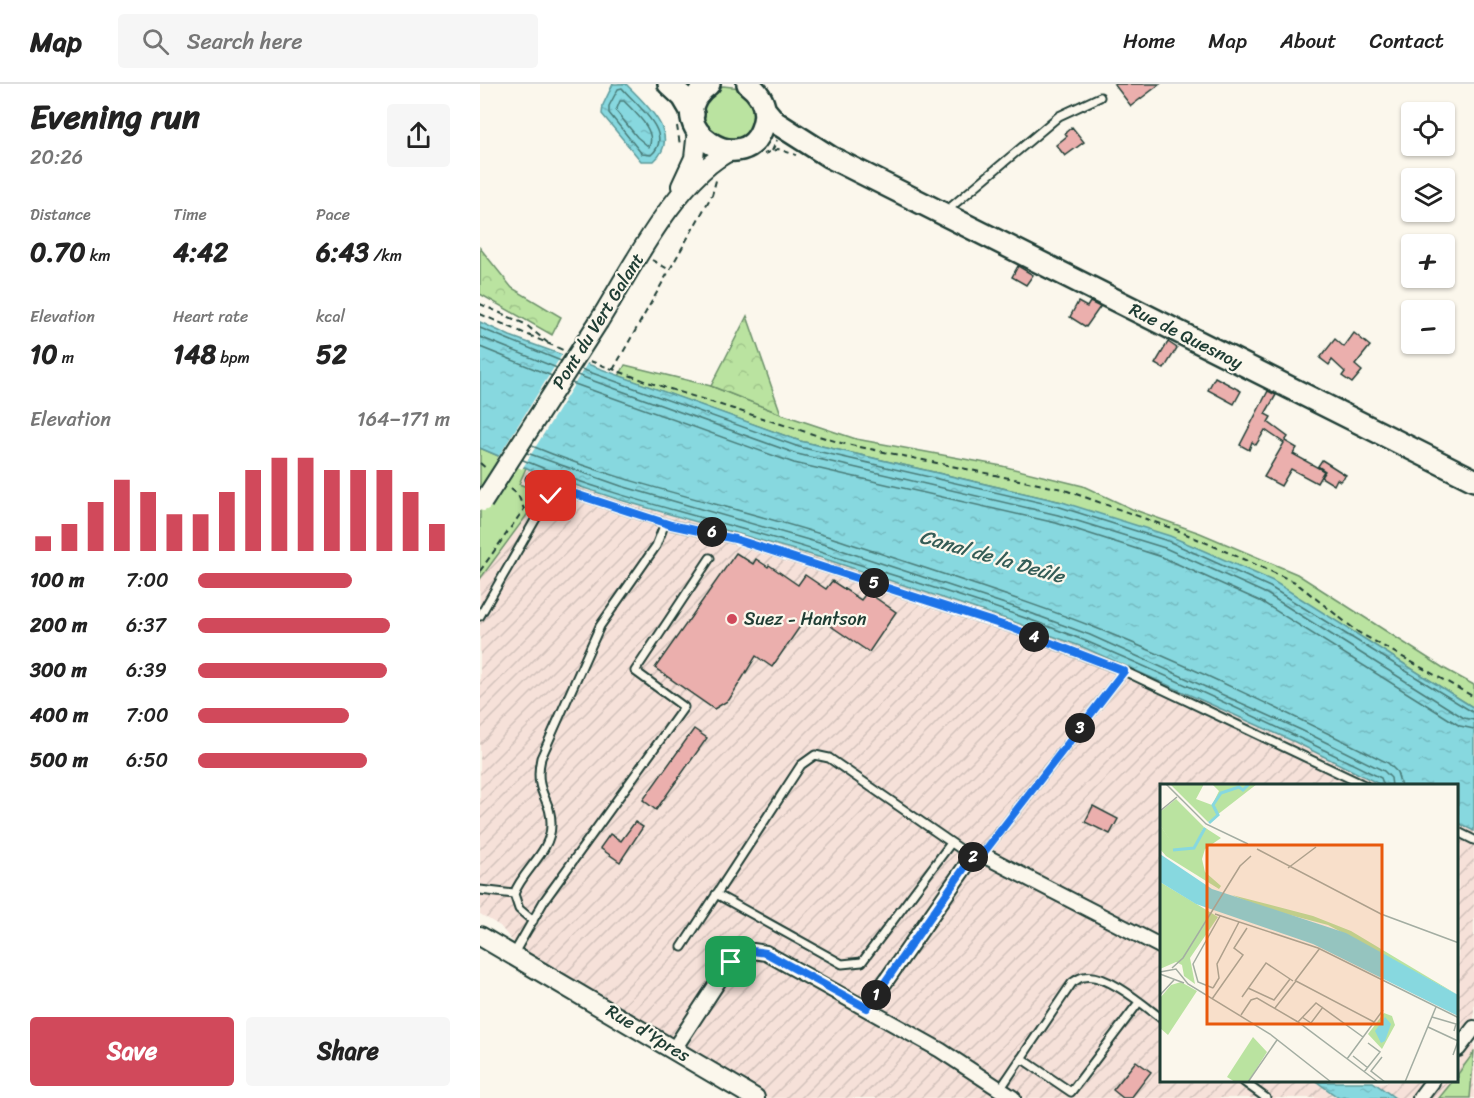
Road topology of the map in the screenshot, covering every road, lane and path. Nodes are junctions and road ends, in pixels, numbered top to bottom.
1 (669, 84) edge
2 (709, 84) edge
3 (748, 84) edge
4 (1100, 97) dead end
5 (765, 110) junction
6 (695, 122) junction
7 (742, 147) junction
8 (830, 157) junction
9 (718, 168) dead end
10 (671, 206) junction
11 (943, 214) junction
12 (647, 257) dead end
13 (670, 270) junction
14 (480, 304) edge
15 (480, 314) edge
16 (551, 345) junction
17 (572, 353) dead end
18 (582, 357) dead end
19 (613, 370) junction
20 (530, 479) dead end
21 (1474, 480) edge
22 (557, 488) junction
23 (482, 505) edge
24 (524, 509) dead end
25 (666, 523) junction
26 (710, 558) dead end
27 (480, 571) edge
28 (480, 616) edge
29 (1124, 671) junction
30 (1474, 697) edge
31 (1362, 784) edge
32 (1459, 832) edge
33 (1474, 840) edge
34 (951, 843) junction
35 (976, 856) junction
36 (480, 890) edge
37 (514, 894) junction
38 (716, 894) junction
39 (533, 921) junction
40 (480, 936) edge
41 (1160, 946) edge
42 (682, 947) dead end
43 (513, 955) junction
44 (540, 971) junction
45 (1139, 1002) junction
46 (867, 1008) junction
47 (1160, 1018) edge
48 (1474, 1028) edge
49 (1459, 1048) edge
50 (674, 1049) junction
51 (1022, 1058) junction
52 (1245, 1083) edge
53 (1427, 1083) edge
54 (1001, 1089) junction
55 (743, 1098) edge
56 (755, 1098) edge
57 (1013, 1098) edge
58 (1266, 1098) edge
59 (1420, 1098) edge

1 - 6 main road
2 - 6 main road
3 - 5 main road
4 - 11 lane
5 - 7 main road
5 - 8 main road
6 - 7 main road
6 - 10 main road
7 - 8 main road
7 - 10 main road, Pont du Vert Galant
8 - 11 main road, Rue de Quesnoy
9 - 13 path
10 - 23 main road, Pont du Vert Galant, bridge
11 - 21 main road, Rue de Quesnoy
12 - 13 path
13 - 19 path
14 - 16 path
15 - 16 path
16 - 17 path
18 - 19 path
19 - 30 path
20 - 22 lane
22 - 25 lane
22 - 28 lane
24 - 27 path
25 - 29 lane
25 - 37 lane
26 - 39 lane
29 - 31 lane
29 - 35 lane
32 - 33 lane
34 - 35 lane
34 - 38 lane
34 - 38 lane
35 - 41 street
35 - 46 street
36 - 37 lane
37 - 39 lane
38 - 42 lane
39 - 43 lane
40 - 43 main road, Rue d'Ypres
43 - 44 main road, Rue d'Ypres
44 - 50 main road, Rue d'Ypres
44 - 55 main road, Rue d'Ypres
45 - 47 lane
45 - 51 lane
45 - 51 lane
46 - 50 street
46 - 54 street
48 - 49 street
50 - 56 main road, Rue d'Ypres
51 - 54 lane
52 - 58 lane
53 - 59 street
54 - 57 street

